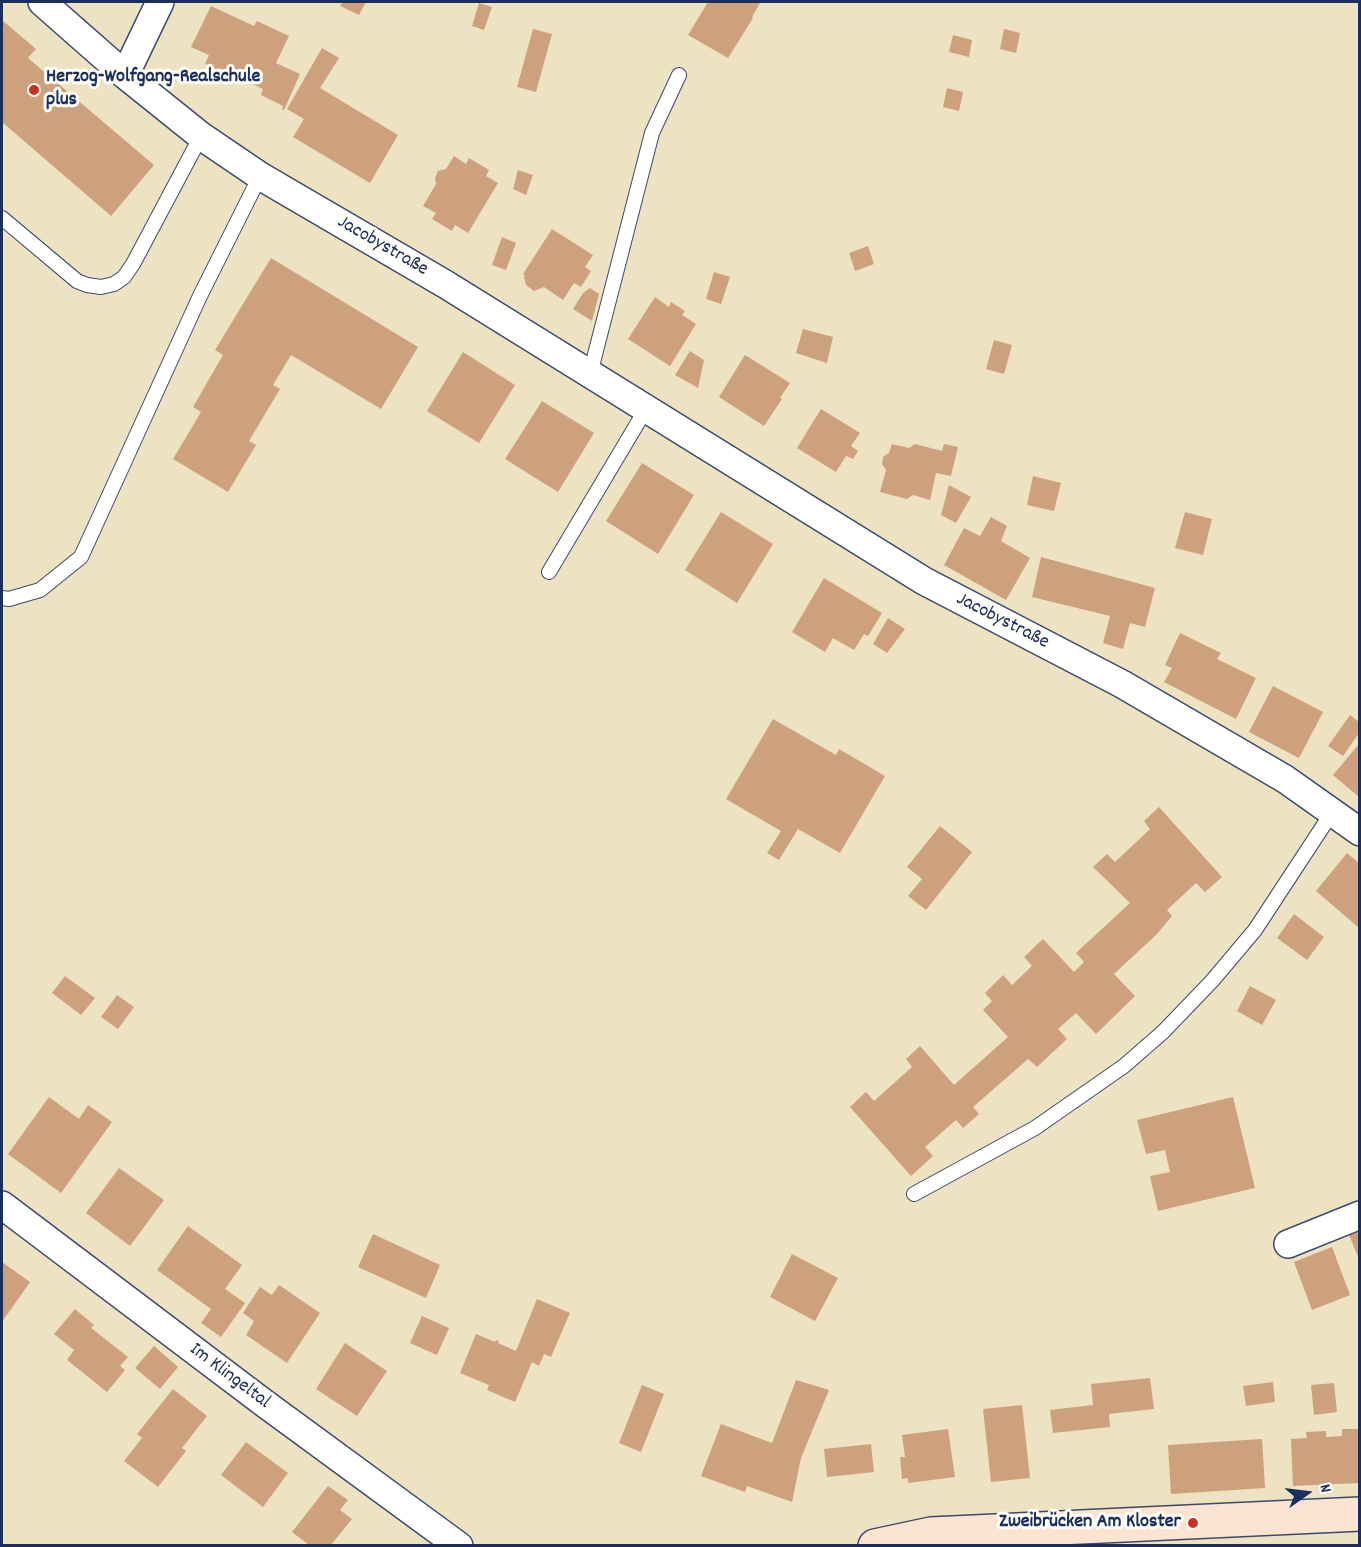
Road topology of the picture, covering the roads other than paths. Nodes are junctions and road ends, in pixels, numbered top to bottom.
1 (42, 2) edge
2 (160, 2) edge
3 (125, 75) junction
4 (679, 75) dead end
5 (201, 136) junction
6 (260, 176) junction
7 (2, 218) edge
8 (590, 374) junction
9 (646, 409) junction
10 (549, 572) dead end
11 (2, 598) edge
12 (1333, 811) junction
13 (1359, 832) edge
14 (914, 1194) dead end
15 (2, 1205) edge
16 (1359, 1215) edge
17 (1288, 1244) dead end
18 (1359, 1514) edge
19 (1054, 1537) edge
20 (459, 1545) edge
21 (875, 1545) edge

1 - 3 street, Jacobystraße
2 - 3 street
3 - 5 street, Jacobystraße
4 - 8 lane
5 - 6 street, Jacobystraße
5 - 7 lane
6 - 8 street, Jacobystraße
6 - 11 lane
8 - 9 street, Jacobystraße
9 - 10 lane
9 - 12 street, Jacobystraße
12 - 13 street, Jacobystraße
12 - 14 lane
15 - 20 street, Im Klingeltal
16 - 17 street
18 - 19 street
19 - 21 street

